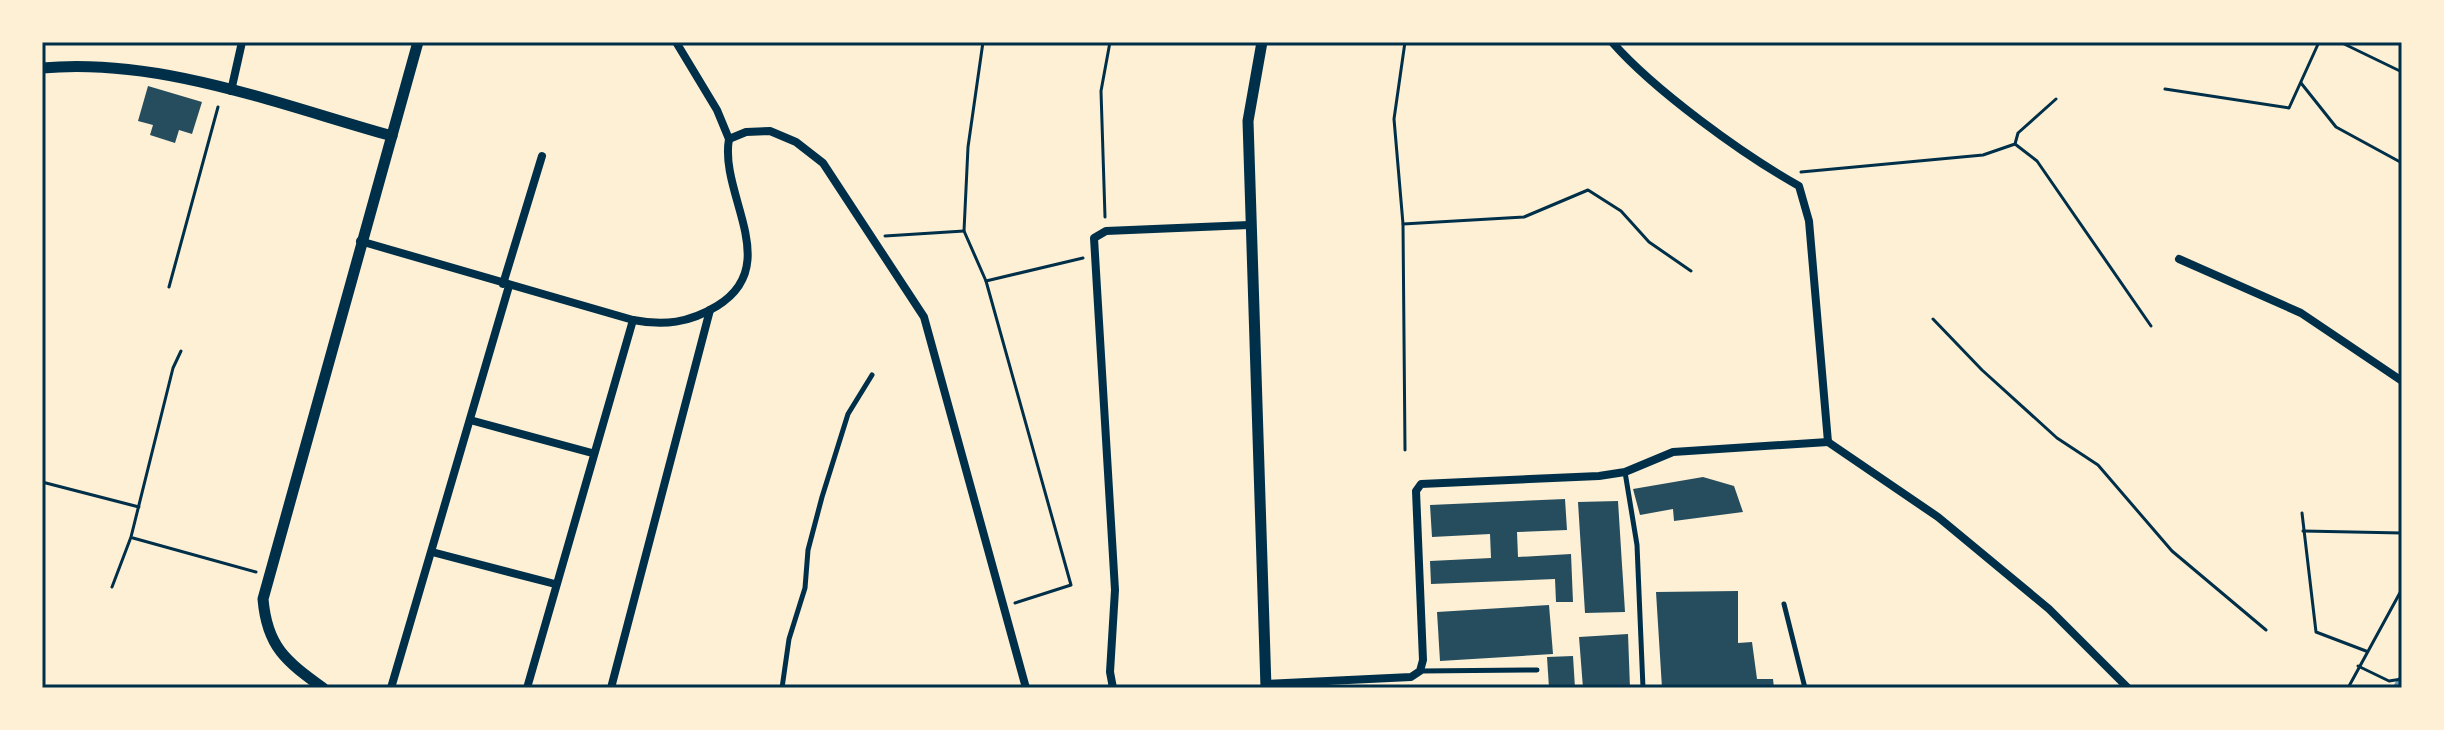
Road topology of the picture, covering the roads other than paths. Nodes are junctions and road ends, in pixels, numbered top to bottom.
1 (242, 42) edge
2 (418, 42) edge
3 (676, 42) edge
4 (1262, 42) edge
5 (1612, 42) edge
6 (42, 68) edge
7 (231, 91) junction
8 (392, 136) junction
9 (729, 139) junction
10 (542, 156) dead end
11 (1249, 225) junction
12 (360, 241) junction
13 (2179, 259) dead end
14 (506, 285) junction
15 (710, 310) junction
16 (633, 320) junction
17 (872, 375) dead end
18 (2402, 381) edge
19 (470, 420) junction
20 (1828, 442) junction
21 (592, 453) junction
22 (1625, 472) junction
23 (432, 552) junction
24 (555, 584) junction
25 (1784, 604) dead end
26 (1537, 670) dead end
27 (1420, 671) junction
28 (1266, 686) edge
29 (323, 688) edge
30 (391, 688) edge
31 (527, 688) edge
32 (611, 688) edge
33 (782, 688) edge
34 (1026, 688) edge
35 (1113, 688) edge
36 (1643, 688) edge
37 (1805, 688) edge
38 (2128, 688) edge

1 - 7 street
2 - 8 street
3 - 9 street
4 - 11 street
5 - 20 street
6 - 7 street
7 - 8 street
8 - 12 street
9 - 15 street
9 - 34 street
10 - 14 street
11 - 28 street
11 - 35 street
12 - 14 street
12 - 29 street
13 - 18 street
14 - 16 street
14 - 19 street
15 - 16 street
15 - 32 street
16 - 21 street
17 - 33 lane
19 - 21 street
19 - 23 street
20 - 22 street
20 - 38 street
21 - 24 street
22 - 27 street
22 - 36 lane
23 - 24 street
23 - 30 street
24 - 31 street
25 - 37 lane
26 - 27 lane
27 - 28 street

